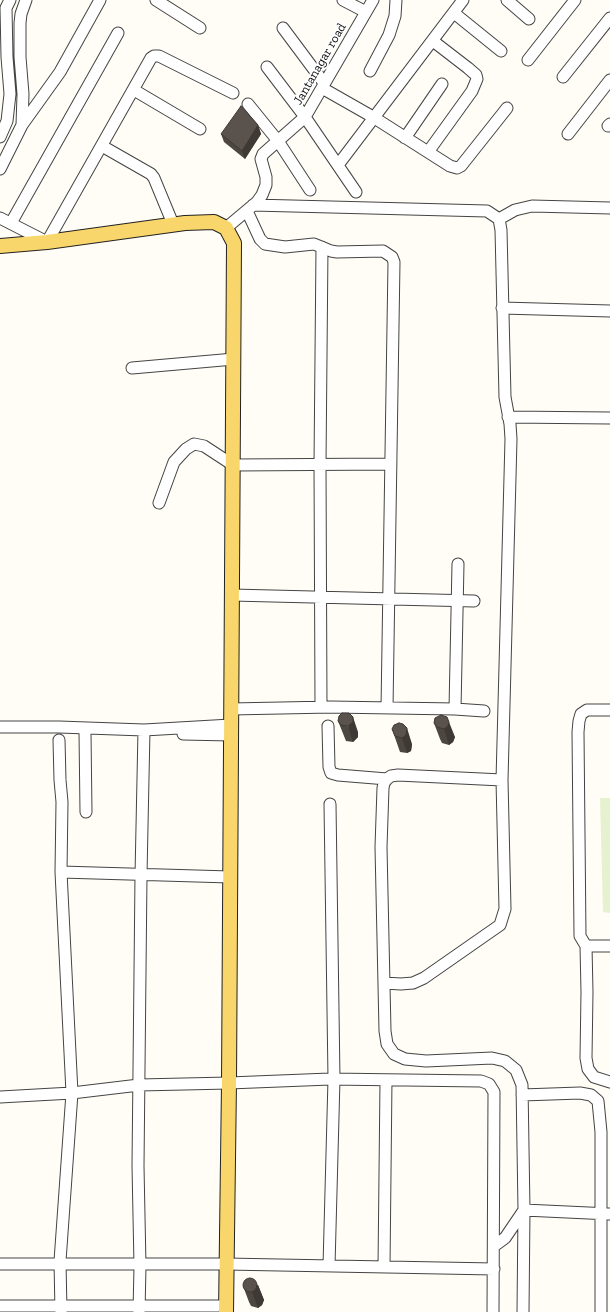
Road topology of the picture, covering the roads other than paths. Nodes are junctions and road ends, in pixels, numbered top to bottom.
1 (26, 0) edge
2 (100, 0) edge
3 (156, 0) edge
4 (344, 0) edge
5 (373, 0) edge
6 (396, 0) edge
7 (463, 0) edge
8 (507, 0) edge
9 (575, 0) edge
10 (5, 4) edge
11 (366, 12) junction
12 (454, 13) junction
13 (21, 14) junction
14 (610, 18) edge
15 (529, 19) dead end
16 (200, 28) dead end
17 (283, 28) dead end
18 (118, 33) dead end
19 (433, 41) junction
20 (3, 43) edge
21 (501, 51) dead end
22 (528, 60) dead end
23 (267, 67) dead end
24 (370, 71) dead end
25 (563, 77) dead end
26 (9, 79) junction
27 (22, 80) junction
28 (610, 80) edge
29 (442, 84) dead end
30 (323, 85) junction
31 (134, 90) junction
32 (233, 94) dead end
33 (248, 104) dead end
34 (507, 108) dead end
35 (305, 117) junction
36 (373, 117) junction
37 (22, 125) junction
38 (200, 129) dead end
39 (568, 134) dead end
40 (0, 136) edge
41 (405, 138) junction
42 (278, 141) junction
43 (102, 146) junction
44 (428, 152) junction
45 (338, 165) junction
46 (0, 169) edge
47 (310, 190) dead end
48 (356, 192) dead end
49 (250, 208) junction
50 (610, 208) edge
51 (0, 218) edge
52 (499, 219) junction
53 (11, 223) junction
54 (173, 224) junction
55 (226, 228) junction
56 (47, 242) junction
57 (0, 246) edge
58 (322, 247) junction
59 (502, 308) junction
60 (610, 311) edge
61 (234, 359) junction
62 (132, 368) dead end
63 (508, 417) junction
64 (610, 418) edge
65 (233, 464) junction
66 (320, 464) junction
67 (391, 464) junction
68 (159, 503) dead end
69 (458, 564) dead end
70 (232, 595) junction
71 (320, 597) junction
72 (389, 598) junction
73 (457, 600) junction
74 (474, 601) dead end
75 (321, 707) junction
76 (387, 708) junction
77 (231, 709) junction
78 (455, 709) junction
79 (610, 710) edge
80 (484, 711) dead end
81 (328, 726) dead end
82 (0, 728) edge
83 (231, 730) junction
84 (0, 731) edge
85 (85, 732) junction
86 (144, 732) junction
87 (59, 740) dead end
88 (387, 778) junction
89 (502, 780) junction
90 (330, 804) dead end
91 (86, 812) dead end
92 (61, 872) junction
93 (141, 875) junction
94 (230, 876) junction
95 (586, 946) junction
96 (610, 946) edge
97 (384, 984) junction
98 (334, 1079) junction
99 (386, 1080) junction
100 (610, 1082) edge
101 (229, 1083) junction
102 (139, 1085) junction
103 (72, 1093) junction
104 (522, 1094) junction
105 (0, 1097) edge
106 (524, 1210) junction
107 (605, 1214) edge
108 (494, 1246) junction
109 (0, 1264) edge
110 (60, 1264) junction
111 (140, 1264) junction
112 (226, 1264) junction
113 (330, 1266) junction
114 (384, 1267) junction
115 (494, 1269) junction
116 (0, 1306) edge
117 (61, 1309) edge
118 (139, 1309) edge
119 (226, 1309) edge
120 (494, 1312) edge
121 (523, 1312) edge
122 (601, 1312) edge

1 - 13 street
2 - 37 street
3 - 16 street
4 - 11 street
5 - 11 street, Jantanagar road
6 - 24 street
7 - 12 street
8 - 15 street
9 - 22 street
10 - 13 street
10 - 20 street
11 - 30 street, Jantanagar road
12 - 19 street
12 - 21 street
13 - 27 street
14 - 25 street
17 - 30 street
18 - 53 street
19 - 36 street
19 - 44 street
20 - 26 street
23 - 35 street
26 - 27 street
26 - 40 street
27 - 37 street
28 - 39 street
29 - 41 street
30 - 35 street, Jantanagar road
30 - 36 street
31 - 32 street
31 - 38 street
31 - 43 street
33 - 42 street
34 - 44 street
35 - 42 street, Jantanagar road
35 - 45 street
36 - 41 street
36 - 45 street
37 - 46 street
41 - 44 street
42 - 47 street
42 - 49 street, Jantanagar road
43 - 54 street
43 - 56 street
45 - 48 street
49 - 52 street
49 - 55 street, Jantanagar road
49 - 58 street
50 - 52 street
51 - 53 street
52 - 59 street
53 - 56 street
54 - 55 main road
54 - 56 main road
55 - 61 main road
56 - 57 main road
58 - 66 street
58 - 67 street
59 - 60 street
59 - 63 street
61 - 62 street
61 - 65 main road
63 - 64 street
63 - 89 street
65 - 66 street
65 - 68 street
65 - 70 main road
66 - 67 street
66 - 71 street
67 - 72 street
69 - 73 street
70 - 71 street
70 - 77 main road
71 - 72 street
71 - 75 street
72 - 73 street
72 - 76 street
73 - 74 street
73 - 78 street
75 - 76 street
75 - 77 street
76 - 78 street
77 - 83 main road
78 - 80 street
79 - 95 street
81 - 88 street
82 - 86 street
83 - 86 street
83 - 94 main road
84 - 85 street
85 - 86 street
85 - 91 street
86 - 93 street
87 - 92 street
88 - 89 street
88 - 97 street
89 - 97 street
90 - 98 street
92 - 93 street
92 - 103 street
93 - 94 street
93 - 102 street
94 - 101 main road
95 - 96 street
95 - 100 street
97 - 104 street
98 - 99 street
98 - 101 street
98 - 113 street
99 - 108 street
99 - 114 street
101 - 102 street
101 - 112 main road
102 - 103 street
102 - 111 street
103 - 105 street
103 - 110 street
104 - 106 street
104 - 107 street
106 - 107 street
106 - 108 street
106 - 121 street
107 - 122 street
108 - 115 street
109 - 110 street
110 - 111 street
110 - 117 street
111 - 112 street
111 - 118 street
112 - 113 street
112 - 119 main road
113 - 114 street
114 - 115 street
115 - 120 street
116 - 117 street
117 - 118 street
118 - 119 street

